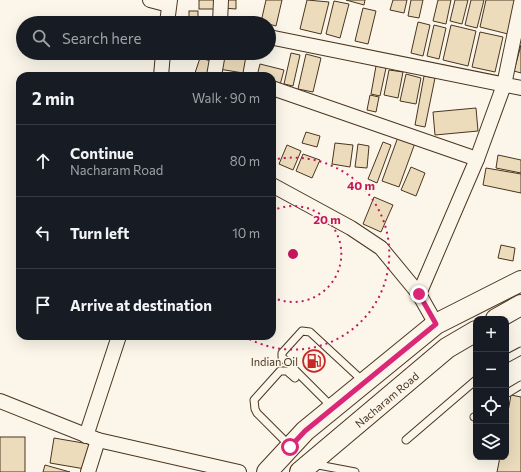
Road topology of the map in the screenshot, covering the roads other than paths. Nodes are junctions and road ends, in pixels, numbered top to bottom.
1 (150, 0) edge
2 (221, 0) edge
3 (169, 3) edge
4 (521, 3) edge
5 (167, 16) edge
6 (220, 16) edge
7 (276, 38) edge
8 (162, 60) edge
9 (217, 60) edge
10 (161, 72) edge
11 (215, 72) edge
12 (504, 85) junction
13 (521, 88) edge
14 (276, 89) edge
15 (477, 159) junction
16 (276, 187) edge
17 (521, 281) edge
18 (419, 294) junction
19 (521, 305) edge
20 (501, 316) edge
21 (436, 324) junction
22 (473, 333) edge
23 (117, 340) edge
24 (521, 351) edge
25 (509, 357) edge
26 (365, 383) junction
27 (473, 383) edge
28 (521, 385) edge
29 (509, 392) edge
30 (0, 401) edge
31 (332, 410) junction
32 (92, 438) junction
33 (406, 440) dead end
34 (290, 447) junction
35 (305, 468) edge
36 (88, 472) edge
37 (239, 472) edge
38 (267, 472) edge
39 (355, 472) edge

1 - 3 street
2 - 6 street
3 - 5 street
4 - 12 street
7 - 12 street
8 - 10 street
9 - 11 street
12 - 13 street
12 - 15 street
14 - 15 street
15 - 18 street
16 - 18 street
17 - 21 main road
18 - 21 street
19 - 20 main road
21 - 26 main road
22 - 35 main road, Nacharam Road
23 - 32 street
24 - 25 lane
26 - 31 main road
26 - 31 lane
27 - 33 lane
28 - 29 lane
30 - 32 street
31 - 34 main road
31 - 34 lane
32 - 36 street
32 - 37 street
34 - 38 main road
35 - 39 lane

